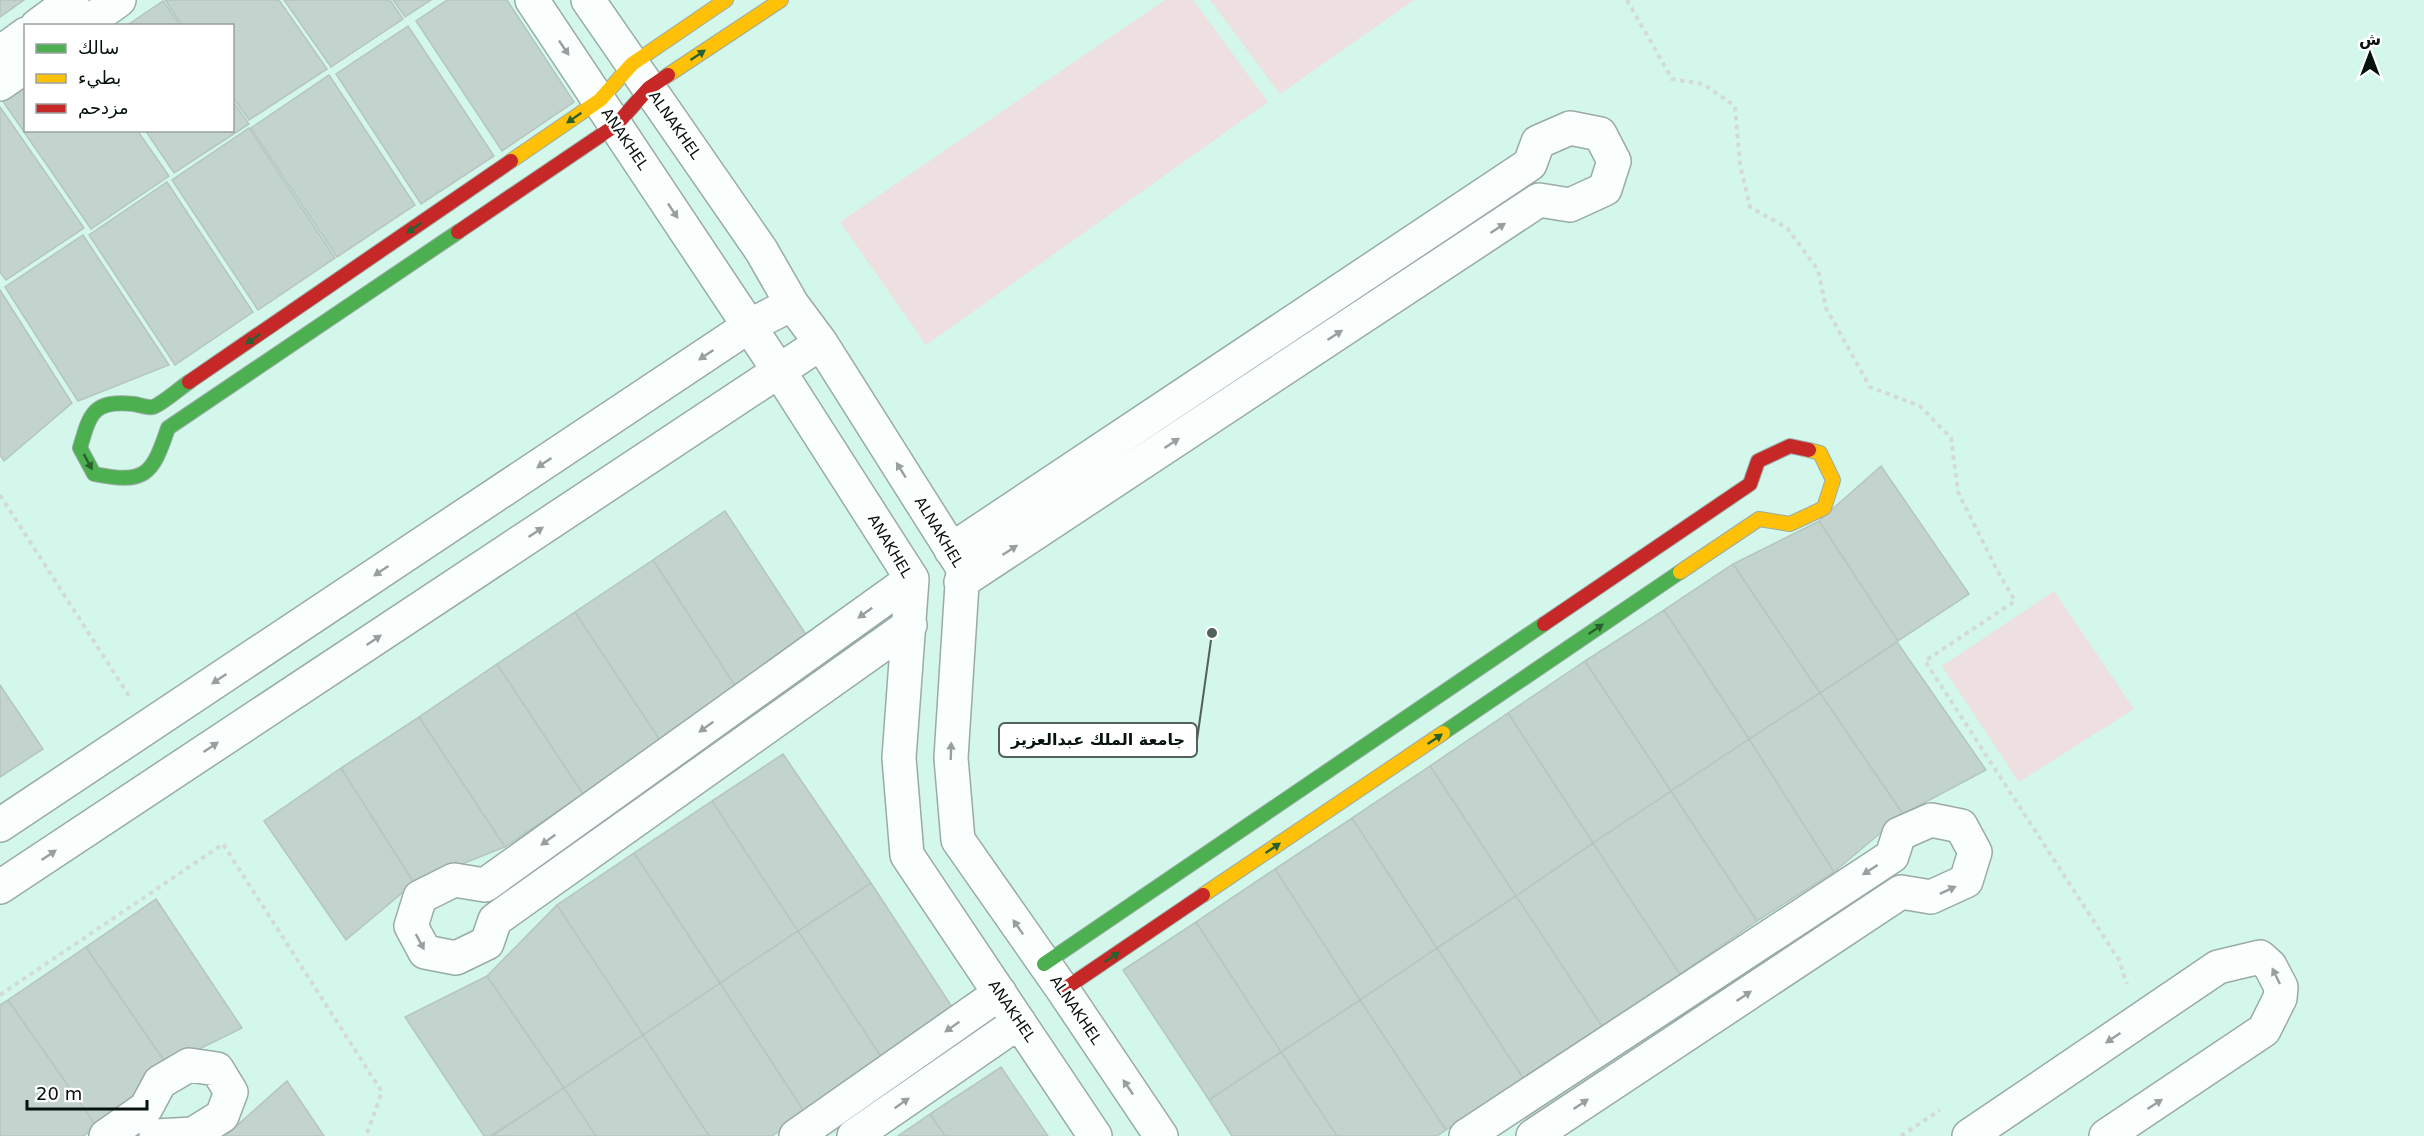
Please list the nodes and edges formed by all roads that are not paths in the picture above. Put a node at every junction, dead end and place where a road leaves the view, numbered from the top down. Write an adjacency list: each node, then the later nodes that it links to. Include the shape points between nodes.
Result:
1 (72, 0): 7 (street)
2 (119, 0): 8 (street)
3 (532, 0): 14 (street, ANAKHEL, one-way to 14)
4 (588, 0): 12 (street, ALNAKHEL)
5 (726, 0): 12 (street)
6 (781, 0): 12 (street, one-way to 6)
7 (40, 24)
8 (86, 24)
9 (24, 35): 10 (street)
10 (0, 53)
11 (24, 67): 13 (street)
12 (640, 76): 14 (street); 14 (street); 15 (street, ALNAKHEL, via 761,250)
13 (0, 84)
14 (608, 113): 14 (street, one-way to 14, via 153,407 123,403 104,406 89,418 80,448 94,474 124,480 142,477 159,457 168,428); 16 (street, ANAKHEL, one-way to 16)
15 (792, 304): 16 (street); 17 (street, ALNAKHEL)
16 (749, 326): 18 (street, ANAKHEL); 23 (street, one-way to 23)
17 (821, 344): 18 (street); 19 (street, ALNAKHEL, one-way to 17)
18 (779, 371): 20 (street, ANAKHEL); 24 (street, one-way to 18)
19 (951, 550): 21 (street, ALNAKHEL, via 963,568); 21 (street, one-way to 19, via 1539,200 1570,205 1605,189 1614,161 1600,134 1570,128 1538,142 1530,164)
20 (912, 579): 22 (street, ANAKHEL); 22 (street, one-way to 22, via 485,885 454,880 420,897 411,926 425,952 456,958 487,943 495,921)
21 (961, 582): 25 (street, ALNAKHEL, one-way to 21, via 958,840 951,758)
22 (910, 625): 27 (street, ANAKHEL, via 899,758 907,855)
23 (0, 825)
24 (0, 887)
25 (1044, 964): 26 (street, ALNAKHEL); 26 (street, one-way to 25, via 1759,519 1790,524 1824,508 1833,480 1820,453 1790,446 1758,461 1750,484)
26 (1063, 990): 34 (street, ALNAKHEL, one-way to 26)
27 (1000, 993): 28 (street, ANAKHEL); 31 (street, one-way to 31)
28 (1019, 1022): 32 (street, one-way to 28); 33 (street, ANAKHEL)
29 (106, 1136): 30 (street, via 146,1108 160,1082 189,1065 218,1069 231,1092 222,1116 193,1134)
30 (156, 1136)
31 (796, 1136)
32 (854, 1136)
33 (1095, 1136)
34 (1161, 1136)
35 (1466, 1136): 36 (street, one-way to 35, via 1901,892 1931,897 1966,881 1975,852 1961,826 1931,820 1899,834 1892,856)
36 (1533, 1136)
37 (1969, 1136): 38 (street, one-way to 37, via 2264,1030 2280,998 2281,987 2270,966 2260,957 2218,967)
38 (2106, 1136)

